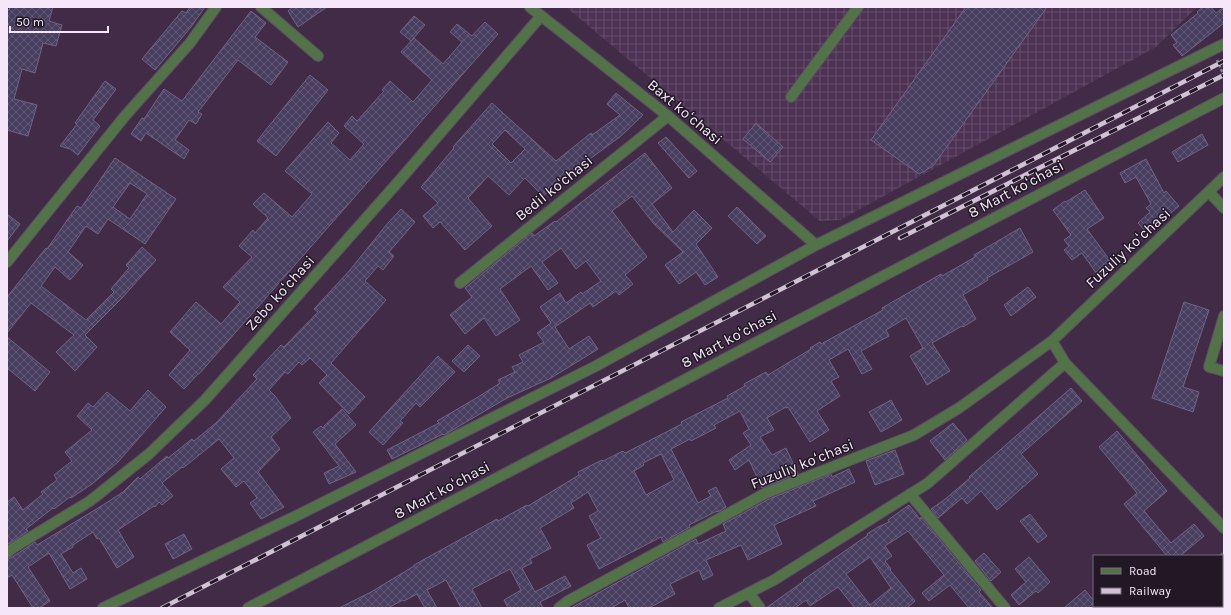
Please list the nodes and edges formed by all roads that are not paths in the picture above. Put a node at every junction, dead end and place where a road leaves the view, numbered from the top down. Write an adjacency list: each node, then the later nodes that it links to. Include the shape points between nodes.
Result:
1 (216, 7): 15 (street, via 190,43 125,116)
2 (261, 7): 7 (street)
3 (530, 7): 5 (street, Baxt koʻchasi)
4 (858, 7): 8 (street)
5 (541, 16): 10 (street, Baxt koʻchasi); 23 (street, Zebo koʻchasi, via 205,400 149,454 96,496)
6 (1224, 44): 14 (street)
7 (318, 56)
8 (791, 97)
9 (1224, 98): 26 (street, 8 Mart koʻchasi)
10 (668, 116): 14 (street, Baxt koʻchasi); 16 (street, Bedil ko'chasi)
11 (1224, 177): 12 (street, Fuzuliy koʻchasi)
12 (1209, 192): 13 (street); 18 (street, Fuzuliy koʻchasi)
13 (1224, 208)
14 (816, 245): 25 (street, via 596,366 296,516)
15 (7, 262)
16 (460, 283)
17 (1224, 316): 20 (street, via 1209,367)
18 (1052, 340): 19 (street); 27 (street, Fuzuliy koʻchasi, via 959,408 920,432 766,493)
19 (1065, 363): 21 (street, via 928,483); 22 (street)
20 (1224, 371)
21 (910, 494): 24 (street, via 774,580); 30 (street)
22 (1224, 528)
23 (7, 553)
24 (749, 592): 28 (street); 29 (street)
25 (103, 608)
26 (248, 608)
27 (559, 608)
28 (719, 608)
29 (760, 608)
30 (1005, 608)

